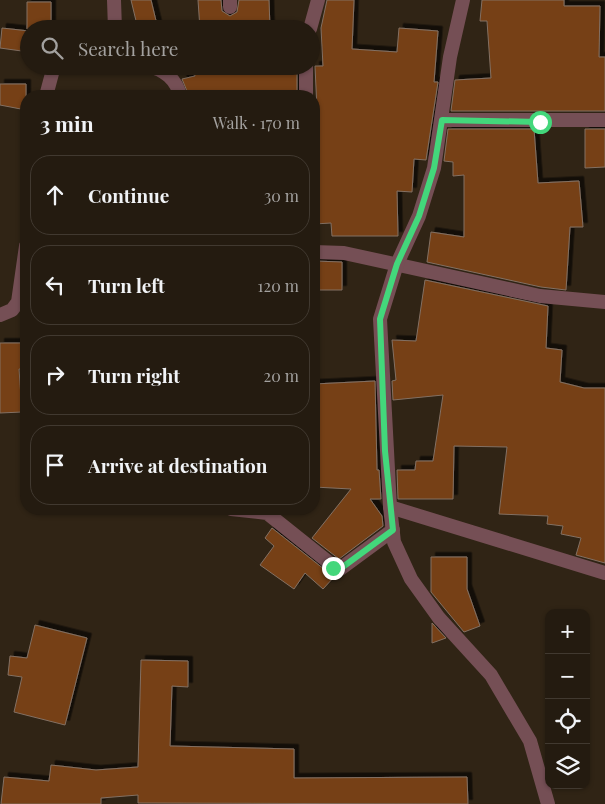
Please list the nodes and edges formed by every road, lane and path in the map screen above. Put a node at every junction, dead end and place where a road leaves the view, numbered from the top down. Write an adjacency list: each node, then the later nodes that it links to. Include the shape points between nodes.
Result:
1 (114, 0): 4 (street)
2 (318, 0): 5 (street)
3 (463, 0): 12 (street, via 450,57)
4 (115, 20)
5 (312, 20)
6 (52, 75): 9 (street)
7 (166, 75): 10 (street)
8 (306, 75): 11 (street)
9 (48, 90)
10 (179, 90)
11 (306, 90)
12 (442, 120): 13 (street); 15 (street, via 434,168 419,216)
13 (605, 120)
14 (320, 252): 15 (street, via 344,253)
15 (397, 264): 17 (street, via 540,296); 20 (street, via 380,319)
16 (20, 294): 19 (street)
17 (605, 302)
18 (20, 310): 19 (street)
19 (6, 312)
20 (390, 507): 22 (street); 23 (street)
21 (270, 515): 22 (street, via 337,569)
22 (393, 530): 24 (street, via 394,542 411,579 439,618 491,675 530,741)
23 (605, 573)
24 (548, 804)

